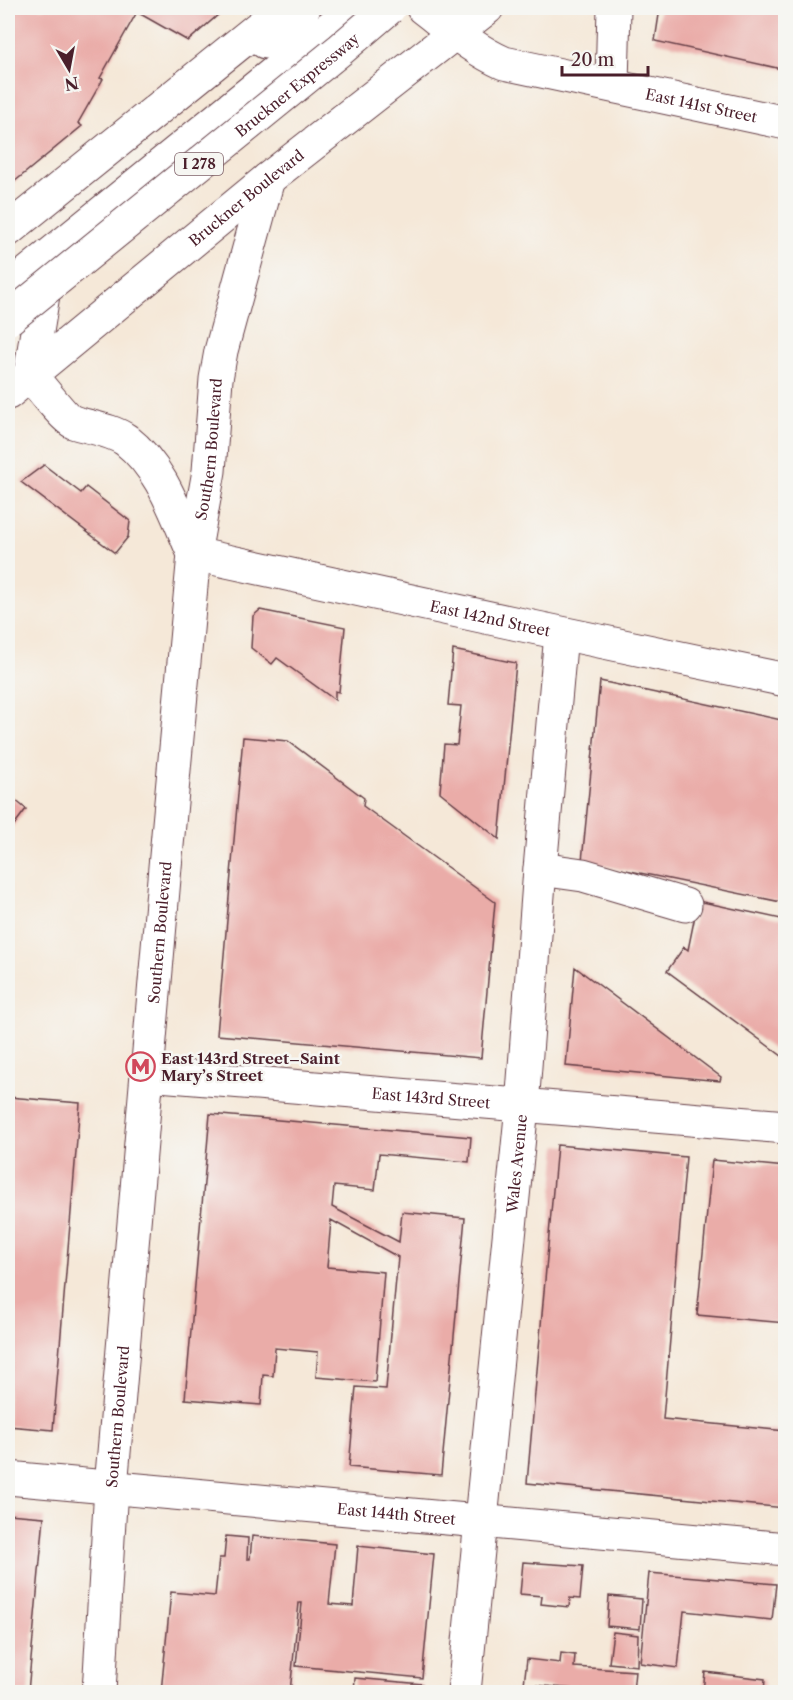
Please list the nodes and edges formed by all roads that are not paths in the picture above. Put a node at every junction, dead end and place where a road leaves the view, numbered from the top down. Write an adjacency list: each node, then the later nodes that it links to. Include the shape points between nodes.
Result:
1 (283, 8): 12 (main road)
2 (304, 8): 13 (main road)
3 (354, 8): 14 (main road)
4 (388, 8): 16 (main road, Bruckner Expressway / I 278, bridge)
5 (423, 8): 8 (main road, East 141st Street)
6 (487, 8): 8 (main road, Bruckner Boulevard)
7 (614, 8): 9 (main road)
8 (456, 34): 9 (main road, East 141st Street, via 504,63); 11 (main road, Bruckner Boulevard)
9 (612, 84): 10 (main road, East 141st Street)
10 (786, 123)
11 (268, 179): 17 (main road, Bruckner Boulevard); 18 (main road, Southern Boulevard, via 220,351 209,471)
12 (8, 230)
13 (8, 246)
14 (50, 255): 15 (main road); 17 (main road)
15 (8, 289)
16 (8, 319)
17 (19, 384): 18 (main road, via 71,422 93,426 124,440 152,467)
18 (194, 554): 19 (main road, East 142nd Street); 23 (main road, Southern Boulevard)
19 (561, 634): 20 (main road, East 142nd Street); 21 (main road, Wales Avenue)
20 (786, 680)
21 (540, 869): 22 (main road, via 583,875); 24 (main road, Wales Avenue)
22 (685, 905)
23 (147, 1074): 24 (main road, East 143rd Street); 27 (main road, Southern Boulevard)
24 (522, 1106): 25 (main road, East 143rd Street); 28 (main road, Wales Avenue)
25 (786, 1127)
26 (8, 1478): 27 (main road, East 144th Street)
27 (111, 1487): 28 (main road, East 144th Street); 30 (main road, Southern Boulevard)
28 (479, 1521): 29 (main road, East 144th Street); 31 (main road, Wales Avenue)
29 (786, 1549)
30 (99, 1692)
31 (464, 1692)

